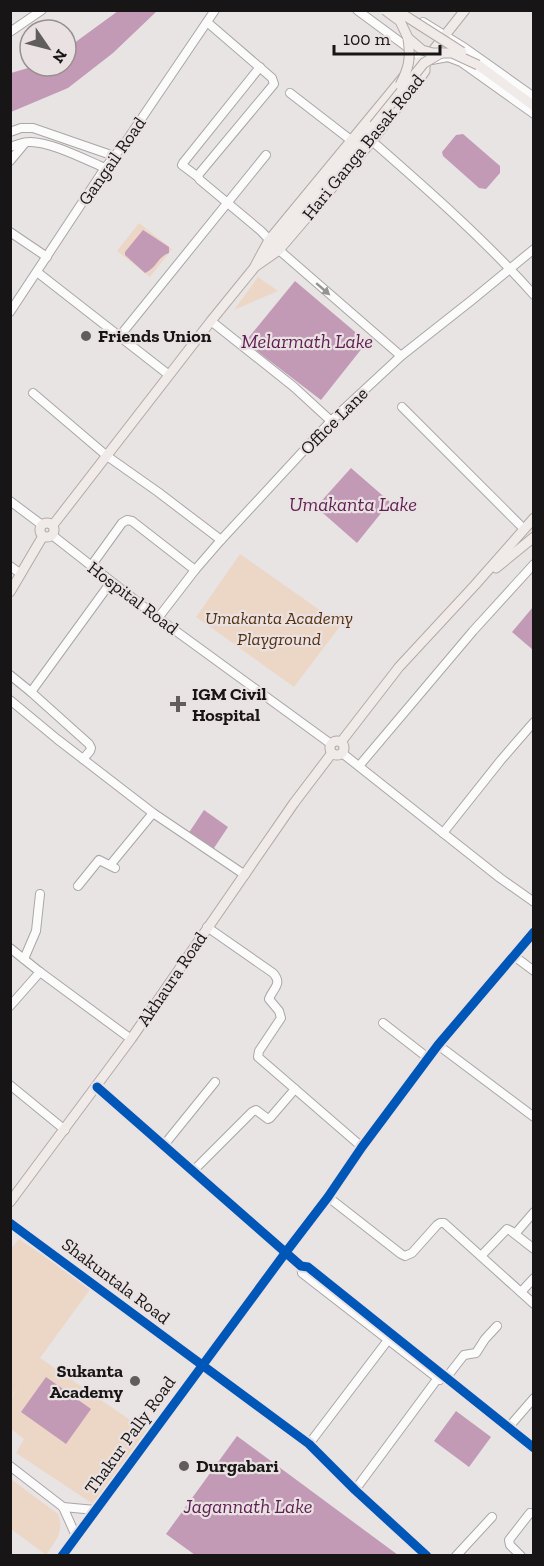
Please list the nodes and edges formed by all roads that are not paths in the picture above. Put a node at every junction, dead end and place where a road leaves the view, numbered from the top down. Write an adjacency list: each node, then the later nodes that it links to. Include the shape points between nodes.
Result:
1 (42, 10): 9 (street)
2 (215, 10): 8 (street, Gangail Road)
3 (357, 10): 13 (street)
4 (385, 10): 11 (main road, bridge, via 400,21)
5 (392, 10): 14 (main road, bridge)
6 (404, 10): 10 (street)
7 (465, 10): 10 (main road)
8 (207, 22): 15 (street); 27 (street, Gangail Road)
9 (10, 32)
10 (444, 35): 13 (main road); 17 (street)
11 (408, 38): 12 (main road, bridge, via 422,50); 20 (main road, bridge, via 409,67)
12 (441, 53): 14 (main road, bridge, via 452,53); 20 (main road, bridge, via 424,63)
13 (425, 60): 19 (street, via 448,57 461,62); 22 (main road, Hari Ganga Basak Road, via 415,63); 23 (main road, Hari Ganga Basak Road, via 425,71)
14 (478, 65): 18 (main road)
15 (260, 67): 30 (street, via 272,78 273,87); 30 (street, via 183,163)
16 (290, 93): 22 (street)
17 (534, 97)
18 (534, 106)
19 (534, 114)
20 (374, 125): 33 (main road)
21 (10, 132): 27 (street, via 33,128)
22 (352, 141): 33 (main road, Hari Ganga Basak Road)
23 (372, 141): 33 (main road, Hari Ganga Basak Road); 36 (street)
24 (26, 142): 25 (street); 28 (street); 29 (street, via 57,148)
25 (10, 147)
26 (266, 155): 31 (street)
27 (114, 156): 29 (street, Gangail Road)
28 (10, 160)
29 (105, 168): 35 (street, Gangail Road)
30 (198, 177): 31 (street)
31 (228, 203): 33 (street); 41 (street)
32 (10, 232): 35 (street)
33 (274, 245): 40 (main road); 42 (street, one-way to 42)
34 (534, 249): 36 (street, Office Lane)
35 (47, 257): 37 (street, Gangail Road)
36 (510, 268): 38 (street); 42 (street, Office Lane)
37 (37, 272): 39 (street, Gangail Road); 41 (street)
38 (534, 295)
39 (10, 312)
40 (211, 321): 43 (main road); 46 (street)
41 (119, 337): 43 (street)
42 (401, 356): 46 (street, Office Lane)
43 (169, 375): 47 (main road)
44 (33, 393): 47 (street)
45 (402, 407): 50 (street)
46 (331, 421): 53 (street, Office Lane)
47 (107, 456): 51 (main road); 53 (street)
48 (10, 501): 51 (street, Hospital Road)
49 (534, 518): 50 (main road)
50 (529, 528): 60 (main road)
51 (48, 530): 56 (street, Hospital Road); 58 (main road)
52 (534, 537): 60 (main road, Akhaura Road)
53 (221, 540): 57 (street, Office Lane)
54 (534, 564): 69 (street)
55 (10, 566): 58 (street)
56 (91, 566): 57 (street, via 127,520); 59 (street, Hospital Road)
57 (195, 570): 62 (street, Office Lane)
58 (21, 574): 61 (main road)
59 (111, 582): 62 (street, Hospital Road); 64 (street)
60 (475, 585): 67 (main road, Akhaura Road, via 399,667)
61 (10, 592)
62 (158, 618): 67 (street, Hospital Road)
63 (10, 675): 64 (street)
64 (30, 692): 68 (street, via 89,744 90,751)
65 (10, 700): 68 (street)
66 (534, 722): 71 (street)
67 (336, 748): 69 (street, Hospital Road); 72 (main road, Akhaura Road)
68 (82, 759): 70 (street)
69 (359, 766): 71 (street, Hospital Road)
70 (153, 813): 72 (street); 73 (street, via 113,866 99,860)
71 (443, 833): 75 (street, Hospital Road)
72 (245, 875): 76 (main road, Akhaura Road)
73 (78, 886)
74 (40, 894): 80 (street, via 35,935)
75 (534, 902)
76 (207, 927): 85 (main road, Akhaura Road); 91 (street, via 277,977 269,999 281,1018 258,1054)
77 (534, 932): 79 (street, Thakur Pally Road)
78 (10, 948): 80 (street)
79 (514, 956): 81 (street); 86 (street, Thakur Pally Road)
80 (24, 959): 82 (street)
81 (534, 971)
82 (40, 972): 83 (street); 85 (street)
83 (10, 1006)
84 (383, 1023): 87 (street)
85 (131, 1039): 90 (main road, Akhaura Road)
86 (438, 1044): 87 (street, Thakur Pally Road); 92 (street)
87 (428, 1058): 95 (street, Thakur Pally Road)
88 (216, 1082): 94 (street)
89 (10, 1085): 93 (street)
90 (97, 1087): 93 (main road, Akhaura Road); 94 (street)
91 (295, 1089): 95 (street); 96 (street, via 270,1118 252,1112)
92 (534, 1117)
93 (65, 1130): 98 (main road, Akhaura Road)
94 (164, 1145): 96 (street)
95 (362, 1147): 97 (street, Thakur Pally Road)
96 (193, 1171): 103 (street)
97 (328, 1197): 103 (street, Thakur Pally Road); 104 (street, via 405,1256 442,1223)
98 (10, 1202)
99 (534, 1212): 101 (street)
100 (10, 1223): 111 (street, Shakuntala Road)
101 (515, 1234): 102 (street); 104 (street, via 505,1230)
102 (534, 1249)
103 (286, 1252): 105 (street); 111 (street, Thakur Pally Road)
104 (481, 1256): 107 (street)
105 (301, 1266): 110 (street, via 302,1273); 112 (street)
106 (534, 1278): 107 (street)
107 (521, 1292): 108 (street)
108 (534, 1304)
109 (497, 1326): 112 (street, via 476,1353 464,1355)
110 (388, 1340): 112 (street); 115 (street)
111 (202, 1365): 115 (street, Shakuntala Road); 121 (street, Thakur Pally Road)
112 (442, 1378): 114 (street); 117 (street); 119 (street)
113 (534, 1398): 114 (street)
114 (508, 1428): 116 (street)
115 (309, 1444): 119 (street, Shakuntala Road)
116 (534, 1448)
117 (534, 1454)
118 (10, 1467): 120 (street)
119 (356, 1490): 126 (street, Shakuntala Road)
120 (63, 1507): 121 (street); 124 (street)
121 (95, 1510): 124 (street, Thakur Pally Road)
122 (530, 1513): 128 (street, via 508,1543)
123 (492, 1517): 127 (street)
124 (76, 1536): 125 (street, Thakur Pally Road)
125 (62, 1556)
126 (428, 1556)
127 (456, 1556)
128 (521, 1556)

